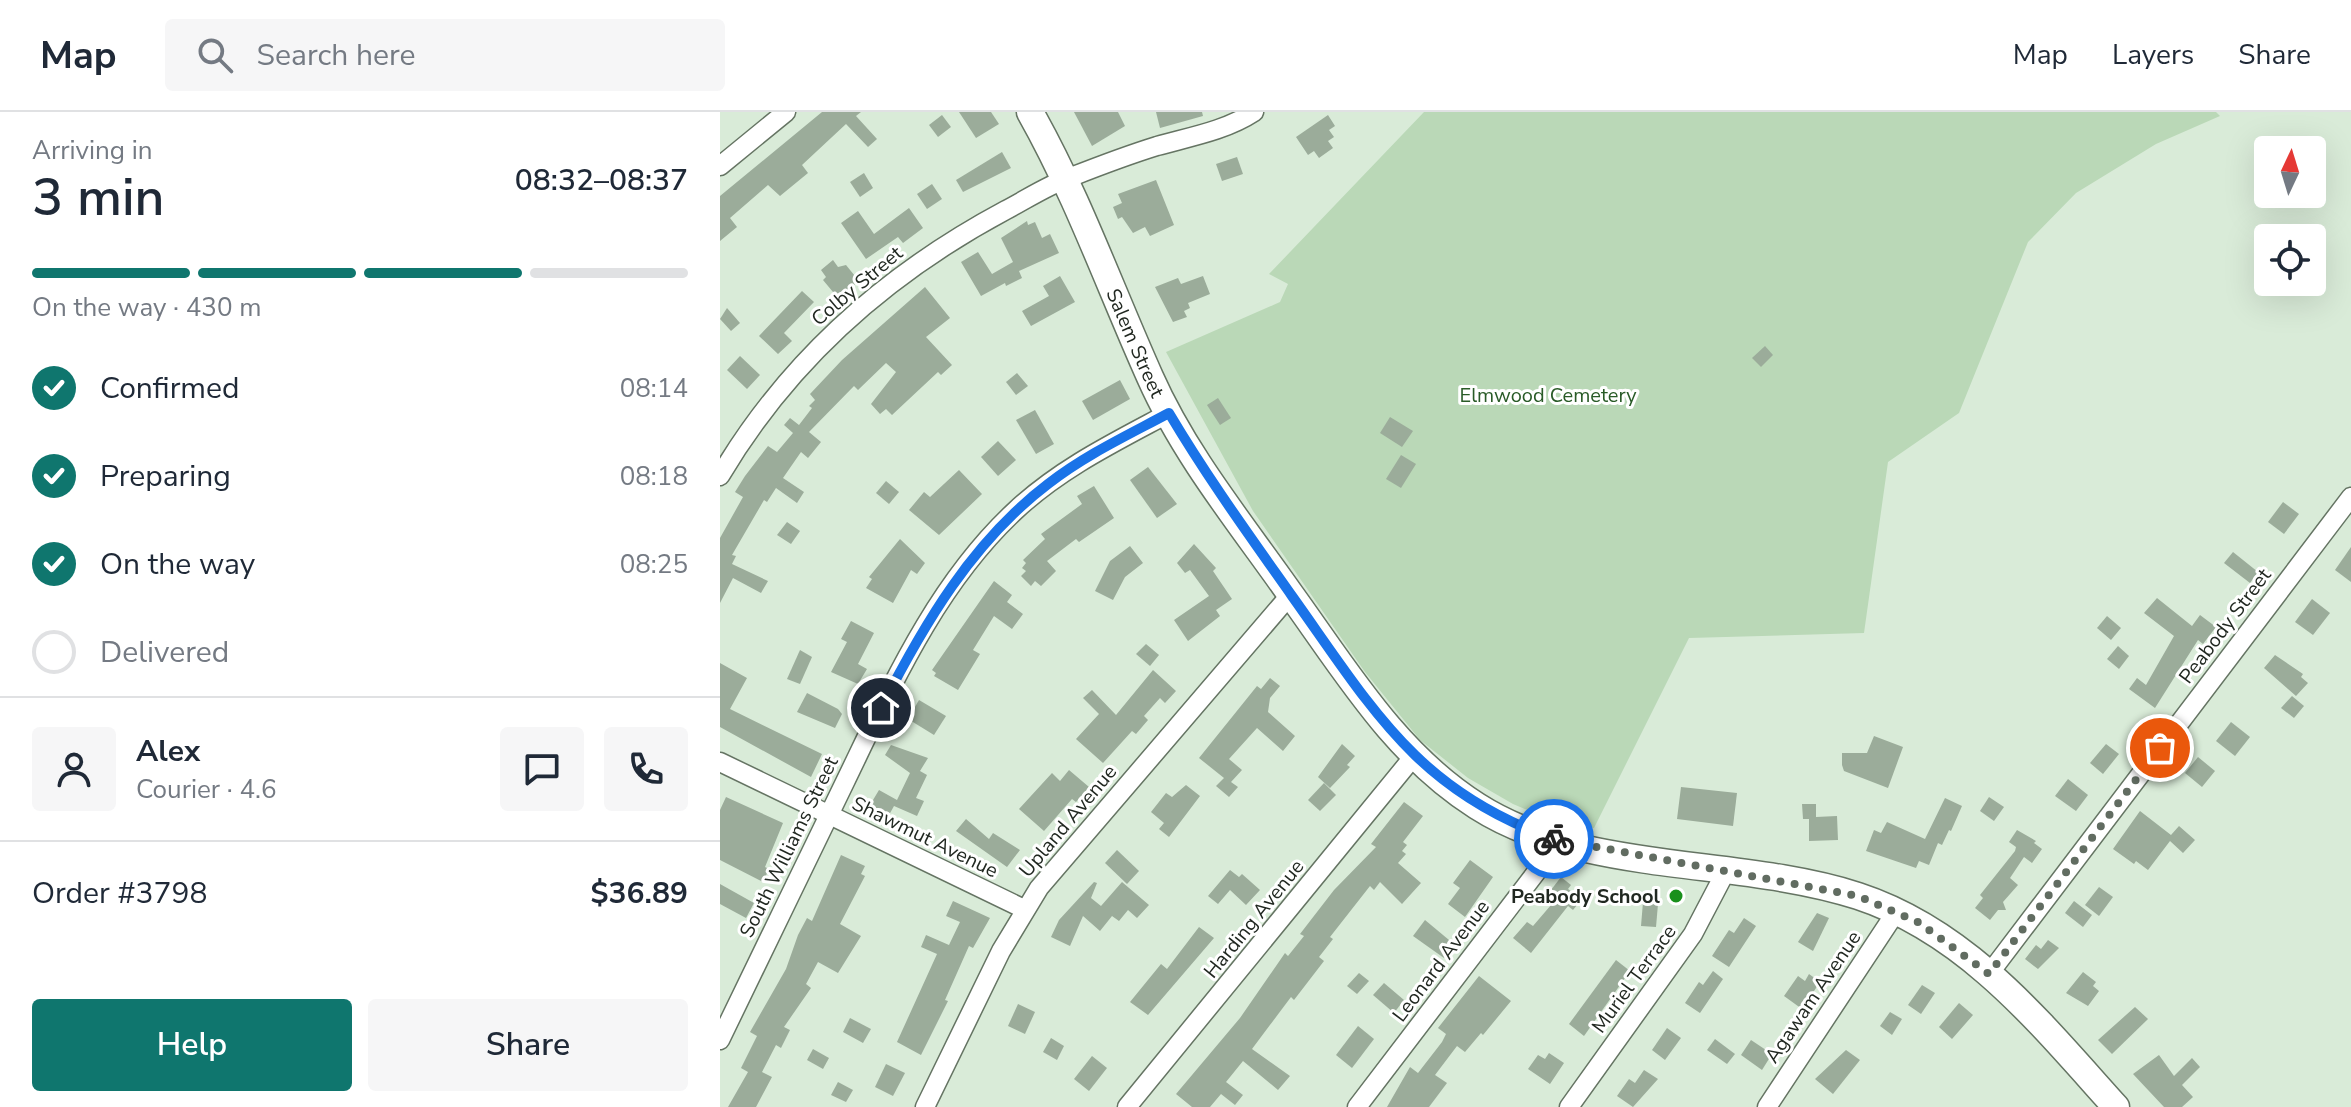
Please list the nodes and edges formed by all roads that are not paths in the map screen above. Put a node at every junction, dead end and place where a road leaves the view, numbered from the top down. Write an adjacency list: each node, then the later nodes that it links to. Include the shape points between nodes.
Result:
1 (786, 112): 4 (street)
2 (1030, 112): 5 (main road, Salem Street)
3 (1254, 112): 5 (street, Colby Street)
4 (720, 166)
5 (1066, 179): 6 (main road, Salem Street); 7 (street, Colby Street, via 955,238 858,310 804,361)
6 (1169, 413): 9 (main road, Salem Street, via 1224,503); 12 (street, South Williams Street, via 1049,482 982,547 953,583 903,665)
7 (720, 476)
8 (2351, 497): 17 (street, Peabody Street)
9 (1291, 594): 10 (main road, Salem Street, via 1365,699); 15 (street, Upland Avenue)
10 (1414, 756): 13 (main road, Salem Street, via 1480,808); 20 (street, Harding Avenue)
11 (720, 762): 12 (street, Shawmut Avenue)
12 (829, 815): 15 (street, Shawmut Avenue); 18 (street, South Williams Street)
13 (1560, 841): 14 (main road, Salem Street); 21 (street, Leonard Avenue)
14 (1726, 871): 16 (main road, Salem Street, via 1829,888); 22 (street, Muriel Terrace, via 1693,934)
15 (1024, 909): 19 (street, Upland Avenue)
16 (1896, 912): 17 (main road, Salem Street, via 1951,943); 23 (street, Agawam Avenue)
17 (1989, 974): 24 (main road, Salem Street)
18 (720, 1040)
19 (925, 1107)
20 (1127, 1107)
21 (1357, 1107)
22 (1569, 1107)
23 (1767, 1107)
24 (2116, 1107)

